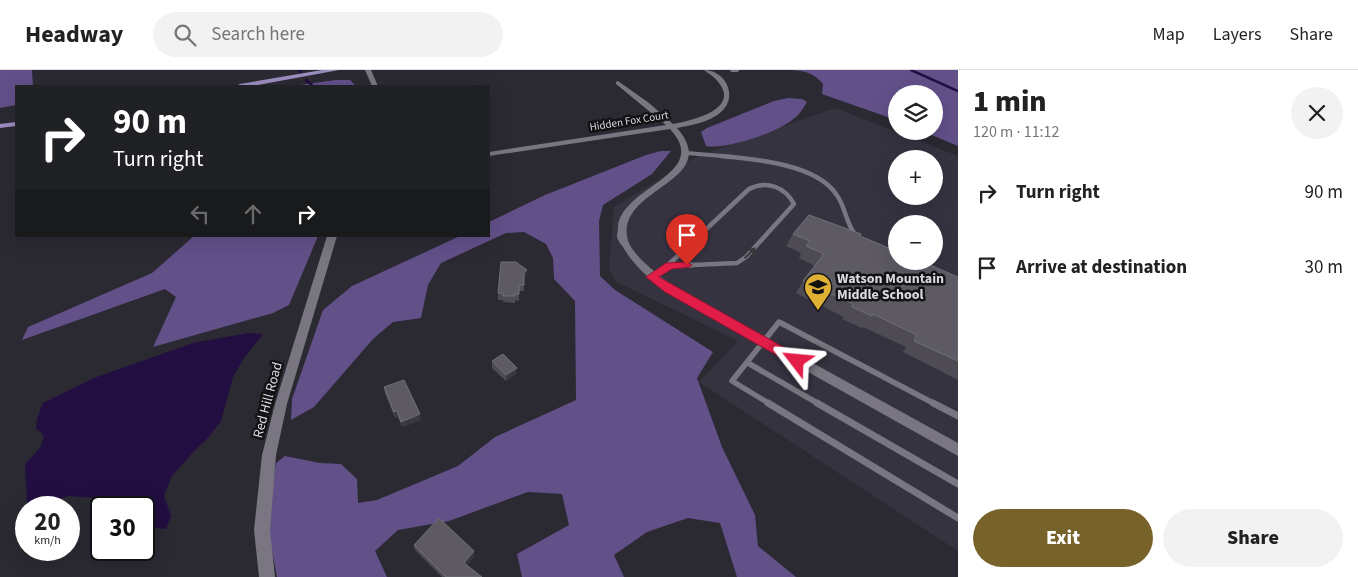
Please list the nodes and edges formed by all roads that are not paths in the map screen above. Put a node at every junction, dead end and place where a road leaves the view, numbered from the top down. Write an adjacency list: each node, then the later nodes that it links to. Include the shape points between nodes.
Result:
1 (335, 70): 7 (main road)
2 (368, 70): 8 (street)
3 (707, 70): 11 (street, Hidden Fox Court, via 724,84 727,100 707,117)
4 (732, 70): 5 (lane)
5 (736, 70)
6 (618, 83): 11 (street)
7 (246, 85)
8 (375, 85)
9 (15, 124): 10 (main road)
10 (0, 126)
11 (670, 126): 12 (street, via 684,142); 13 (street, Hidden Fox Court)
12 (687, 153): 15 (lane, via 774,164 821,180 834,191 847,224); 17 (street, via 681,167 631,206 624,217 623,239 627,250)
13 (490, 154)
14 (332, 237): 24 (street, Red Hill Road, via 269,455 262,530)
15 (862, 240)
16 (670, 266): 16 (lane, one-way to 16, via 738,263 794,204 792,197 782,189 770,186 750,189); 17 (lane)
17 (652, 277): 18 (street)
18 (764, 343): 19 (lane); 20 (lane, via 779,322); 21 (street)
19 (748, 362): 22 (lane); 23 (lane, via 732,381)
20 (958, 416)
21 (958, 450)
22 (958, 484)
23 (958, 518)
24 (267, 577)

